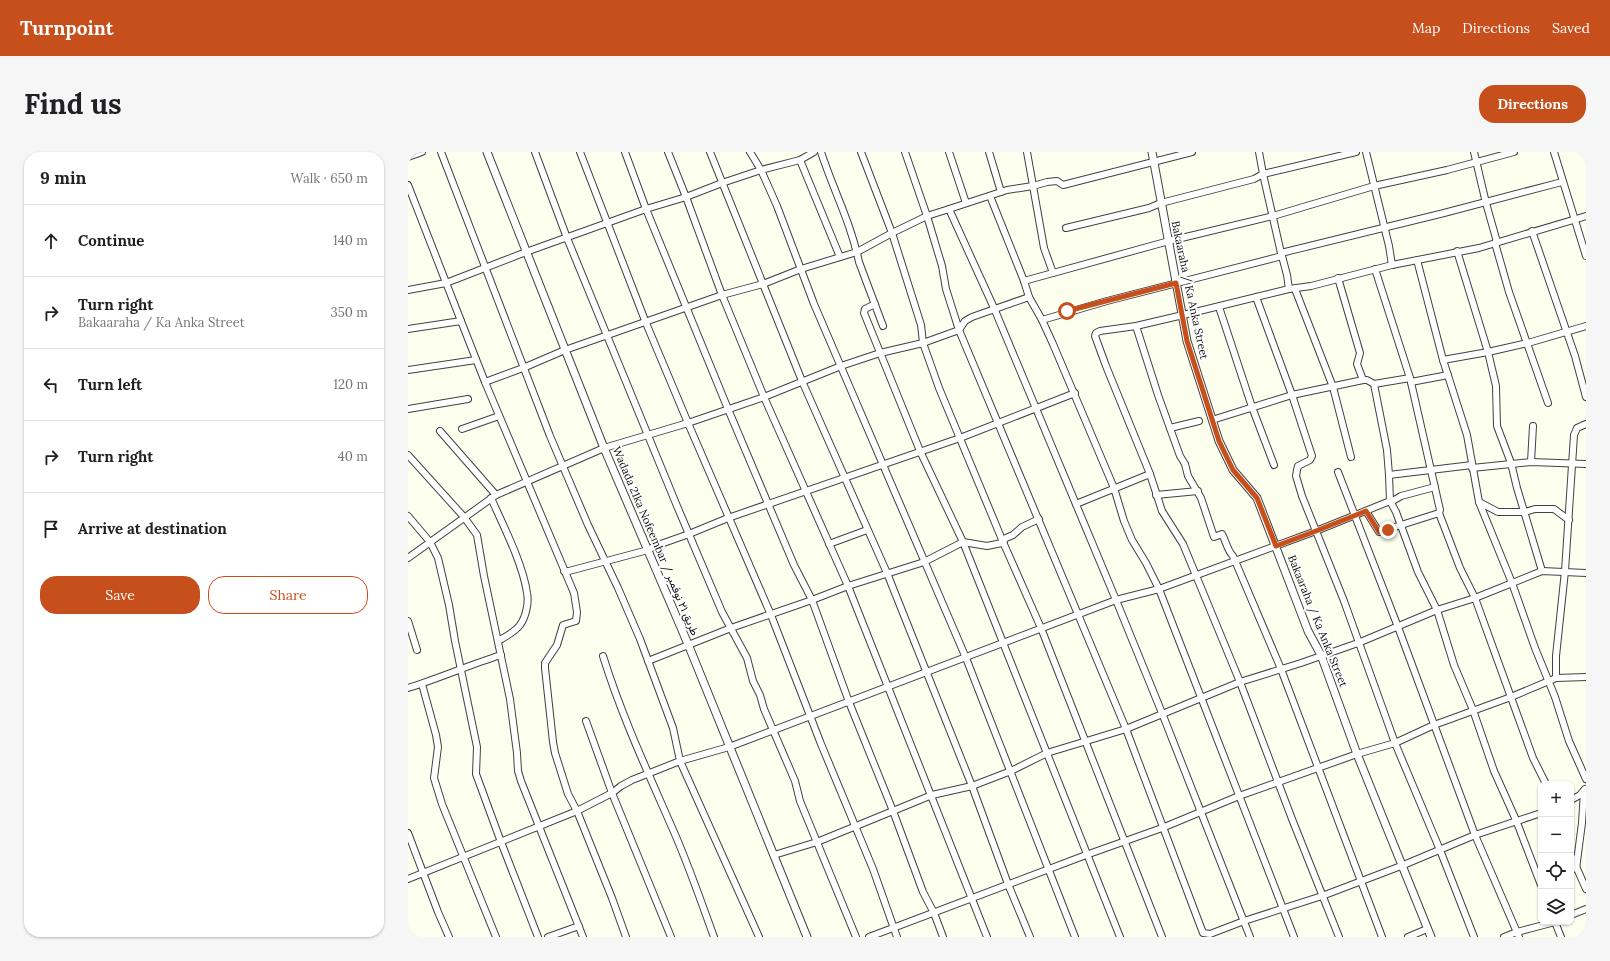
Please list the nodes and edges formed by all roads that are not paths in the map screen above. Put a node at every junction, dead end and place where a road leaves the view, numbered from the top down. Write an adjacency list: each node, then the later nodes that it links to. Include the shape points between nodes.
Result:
1 (422, 152): 25 (street)
2 (441, 152): 64 (street)
3 (487, 152): 57 (street, Wadada 21ka Nofeembar / طريق ٢١ نوفمبر)
4 (535, 152): 53 (street)
5 (580, 152): 48 (street)
6 (626, 152): 42 (street)
7 (668, 152): 38 (street)
8 (710, 152): 32 (street)
9 (750, 152): 29 (street)
10 (814, 152): 26 (street)
11 (821, 152): 58 (street)
12 (861, 152): 52 (street)
13 (904, 152): 44 (street)
14 (949, 152): 40 (street)
15 (989, 152): 36 (street)
16 (1027, 152): 34 (street)
17 (1152, 152): 27 (street, Bakaaraha / Ka Anka Street)
18 (1192, 152): 27 (street)
19 (1259, 152): 30 (street)
20 (1356, 152): 30 (street)
21 (1366, 152): 35 (street)
22 (1474, 152): 28 (street)
23 (1514, 152): 28 (street)
24 (1554, 152): 31 (street)
25 (408, 157)
26 (800, 160): 29 (street); 61 (street)
27 (1154, 162): 34 (street, via 1063,184 1057,181); 41 (street, Bakaaraha / Ka Anka Street)
28 (1476, 162): 35 (street); 39 (street)
29 (761, 170): 32 (street); 66 (street)
30 (1263, 174): 41 (street, via 1254,179); 45 (street)
31 (1562, 182): 39 (street); 47 (street)
32 (722, 183): 38 (street); 72 (street)
33 (408, 185): 70 (street)
34 (1033, 186): 36 (street); 67 (street, via 1044,248)
35 (1374, 186): 45 (street); 49 (street)
36 (1001, 192): 37 (street)
37 (990, 196): 40 (street); 69 (street)
38 (686, 197): 42 (street); 75 (street)
39 (1486, 202): 49 (street); 55 (street)
40 (966, 203): 43 (street)
41 (1161, 203): 50 (street); 54 (street, Bakaaraha / Ka Anka Street)
42 (646, 209): 48 (street); 81 (street)
43 (949, 209): 44 (street); 80 (street)
44 (927, 216): 52 (street); 90 (street)
45 (1273, 216): 54 (street); 59 (street)
46 (1586, 216): 47 (street)
47 (1574, 220): 51 (street); 60 (street)
48 (607, 223): 53 (street); 85 (street)
49 (1384, 227): 59 (street); 63 (street)
50 (1066, 228)
51 (1532, 231): 55 (street); 91 (street)
52 (892, 233): 58 (street); 93 (street, via 922,325)
53 (567, 238): 57 (street); 92 (street)
54 (1169, 241): 67 (street); 71 (street, Bakaaraha / Ka Anka Street)
55 (1496, 242): 56 (street, via 1479,248); 94 (street, via 1509,292)
56 (1457, 251): 62 (street); 96 (street)
57 (526, 252): 64 (street); 95 (street, Wadada 21ka Nofeembar / طريق ٢١ نوفمبر)
58 (857, 252): 61 (street); 78 (street, via 858,262)
59 (1281, 255): 71 (street); 73 (street)
60 (1586, 256)
61 (840, 257): 66 (street)
62 (1417, 260): 63 (street); 99 (street)
63 (1392, 265): 65 (street)
64 (485, 268): 70 (street); 101 (street)
65 (1375, 269): 68 (street); 105 (street)
66 (801, 270): 72 (street); 100 (street)
67 (1052, 273): 69 (street)
68 (1338, 278): 73 (street); 104 (street, via 1360,353 1357,364)
69 (1024, 281): 76 (street)
70 (446, 283): 74 (street); 84 (street)
71 (1176, 283): 82 (street, Bakaaraha / Ka Anka Street); 83 (street)
72 (763, 284): 75 (street); 106 (street)
73 (1292, 289): 77 (street); 109 (street)
74 (408, 290)
75 (722, 295): 81 (street); 112 (street)
76 (1029, 297): 80 (street); 83 (street)
77 (1256, 298): 79 (street); 111 (street)
78 (874, 304): 86 (street); 97 (street, via 865,309 864,313)
79 (1219, 306): 82 (street); 116 (street)
80 (994, 308): 90 (street, via 964,321); 119 (street)
81 (686, 309): 85 (street); 118 (street)
82 (1183, 315): 87 (street); 121 (street, Bakaaraha / Ka Anka Street, via 1193,363)
83 (1042, 320): 110 (street)
84 (461, 321): 89 (street); 98 (street)
85 (646, 323): 92 (street); 123 (street)
86 (883, 326)
87 (1136, 326): 127 (street); 146 (street, via 1100,331 1095,336)
88 (1586, 326): 91 (street)
89 (408, 329)
90 (959, 330): 93 (street); 124 (street)
91 (1567, 331): 94 (street); 113 (street)
92 (607, 336): 95 (street); 130 (street)
93 (923, 342): 97 (street); 131 (street)
94 (1528, 343): 96 (street); 115 (street)
95 (565, 350): 101 (street); 132 (street, Wadada 21ka Nofeembar / طريق ٢١ نوفمبر)
96 (1488, 352): 99 (street); 137 (street, via 1496,386 1497,426)
97 (880, 353): 100 (street); 133 (street)
98 (476, 360): 102 (street); 107 (street)
99 (1443, 360): 103 (street)
100 (841, 366): 106 (street); 141 (street)
101 (523, 368): 107 (street); 140 (street)
102 (408, 370)
103 (1448, 375): 105 (street); 143 (street, via 1467,435)
104 (1363, 380): 108 (street); 109 (street)
105 (1411, 380): 108 (street); 144 (street)
106 (802, 381): 112 (street); 148 (street)
107 (485, 382): 120 (street)
108 (1374, 384): 147 (street, via 1387,450)
109 (1333, 388): 111 (street); 135 (street)
110 (1075, 393): 119 (street); 151 (street)
111 (1292, 396): 116 (street); 171 (street, via 1312,456 1310,460 1298,466 1296,476)
112 (764, 397): 118 (street); 152 (street)
113 (1586, 397)
114 (468, 399): 117 (street)
115 (1548, 403)
116 (1252, 407): 121 (street); 142 (street)
117 (408, 408)
118 (728, 409): 123 (street); 158 (street)
119 (1036, 409): 124 (street); 159 (street)
120 (499, 416): 128 (street); 149 (street)
121 (1212, 420): 177 (street, Bakaaraha / Ka Anka Street, via 1228,461 1257,498)
122 (1199, 421): 127 (street)
123 (688, 423): 130 (street); 166 (street)
124 (998, 424): 131 (street); 167 (street)
125 (1586, 424): 138 (street, via 1577,428 1574,435)
126 (1533, 426): 136 (street)
127 (1170, 428): 153 (street, via 1188,476)
128 (462, 429)
129 (440, 431): 155 (street)
130 (648, 434): 132 (street); 172 (street)
131 (960, 438): 133 (street); 175 (street)
132 (604, 448): 140 (street); 178 (street, Wadada 21ka Nofeembar / طريق ٢١ نوفمبر)
133 (920, 451): 141 (street); 174 (street)
134 (408, 455): 165 (street)
135 (1351, 457)
136 (1531, 462): 137 (street); 138 (street)
137 (1511, 463): 143 (street); 161 (street)
138 (1572, 463): 139 (street); 168 (street)
139 (1586, 464)
140 (562, 465): 149 (street); 180 (street)
141 (884, 465): 148 (street); 182 (street)
142 (1274, 466)
143 (1472, 466): 144 (street); 157 (street)
144 (1432, 470): 147 (street); 150 (street)
145 (1338, 472): 163 (street)
146 (1150, 474): 151 (street); 154 (street)
147 (1389, 475): 156 (street)
148 (844, 477): 152 (street); 170 (street)
149 (526, 480): 155 (street); 183 (street)
150 (1435, 487): 156 (street); 162 (street)
151 (1114, 488): 159 (street); 191 (street, via 1132,540)
152 (806, 490): 158 (street); 176 (street)
153 (1198, 491): 154 (street); 181 (street, via 1214,536 1222,534)
154 (1156, 495): 188 (street, via 1167,522 1183,544)
155 (494, 496): 165 (street); 202 (street, via 523,574 527,593 521,624)
156 (1391, 501): 160 (street); 169 (street)
157 (1479, 502): 161 (street, via 1498,512); 189 (street)
158 (768, 504): 166 (street); 193 (street)
159 (1076, 504): 194 (street)
160 (1366, 511): 163 (street); 169 (street, via 1379,532)
161 (1524, 512): 168 (street, via 1535,509 1554,510); 184 (street)
162 (1439, 513): 169 (street); 192 (street, via 1460,568)
163 (1354, 514): 171 (street); 199 (street)
164 (408, 516): 173 (street)
165 (464, 517): 173 (street); 202 (street, via 477,535)
166 (728, 518): 172 (street); 196 (street)
167 (1038, 519): 175 (street, via 1022,526); 197 (street)
168 (1569, 520): 185 (street)
169 (1400, 524): 195 (street, via 1418,572)
170 (867, 530): 176 (street); 186 (street)
171 (1316, 531): 177 (street); 203 (street)
172 (689, 534): 178 (street); 200 (street)
173 (430, 542): 179 (street); 212 (street, via 438,558 445,584)
174 (963, 542): 175 (street, via 987,546); 182 (street); 204 (street)
175 (1003, 542): 201 (street)
176 (829, 544): 190 (street)
177 (1276, 546): 181 (street); 207 (street, Bakaaraha / Ka Anka Street, via 1308,631)
178 (648, 550): 180 (street); 205 (street, Wadada 21ka Nofeembar / طريق ٢١ نوفمبر)
179 (408, 558)
180 (604, 561): 183 (street); 211 (street)
181 (1234, 561): 188 (street); 213 (street)
182 (924, 562): 186 (street); 210 (street)
183 (564, 571): 251 (street, via 575,597 576,621 563,625 557,645 545,663 545,672 554,753 568,794)
184 (1542, 571): 185 (street); 189 (street)
185 (1565, 571): 187 (street); 216 (street)
186 (887, 573): 190 (street); 214 (street)
187 (1586, 573)
188 (1195, 576): 191 (street); 217 (street)
189 (1512, 583): 192 (street); 218 (street)
190 (848, 586): 193 (street); 221 (street)
191 (1158, 589): 194 (street); 223 (street)
192 (1475, 598): 195 (street); 222 (street)
193 (812, 600): 196 (street); 224 (street)
194 (1116, 600): 197 (street); 226 (street)
195 (1437, 610): 199 (street); 225 (street, via 1454,664)
196 (771, 615): 200 (street); 227 (street)
197 (1079, 615): 201 (street); 230 (street)
198 (408, 621): 206 (street)
199 (1398, 626): 203 (street); 229 (street)
200 (731, 628): 205 (street); 231 (street, via 747,658 753,681)
201 (1041, 628): 204 (street); 232 (street)
202 (498, 641): 208 (street)
203 (1358, 642): 207 (street); 233 (street)
204 (1002, 643): 210 (street); 235 (street)
205 (688, 644): 211 (street); 234 (street, Wadada 21ka Nofeembar / طريق ٢١ نوفمبر)
206 (417, 650)
207 (1321, 654): 213 (street); 236 (street, Bakaaraha / Ka Anka Street)
208 (501, 655): 212 (street); 256 (street, via 510,699 518,771)
209 (603, 656): 240 (street, via 612,686)
210 (966, 658): 214 (street); 239 (street)
211 (648, 661): 237 (street, via 673,728)
212 (460, 668): 219 (street); 261 (street, via 477,747 476,774)
213 (1281, 669): 217 (street); 238 (street)
214 (927, 672): 221 (street); 244 (street)
215 (1586, 677): 216 (street)
216 (1556, 678): 218 (street)
217 (1240, 682): 223 (street); 243 (street)
218 (1549, 682): 222 (street); 241 (street, via 1569,742)
219 (422, 684): 220 (street); 266 (street, via 438,747 434,778)
220 (408, 688)
221 (889, 688): 224 (street); 247 (street)
222 (1511, 697): 225 (street); 242 (street, via 1533,758)
223 (1200, 698): 226 (street); 248 (street)
224 (849, 702): 227 (street); 250 (street)
225 (1473, 710): 229 (street); 254 (street, via 1494,771)
226 (1162, 713): 230 (street); 252 (street)
227 (810, 716): 231 (street); 255 (street)
228 (586, 721): 246 (street)
229 (1434, 725): 233 (street); 259 (street)
230 (1126, 729): 232 (street); 257 (street)
231 (773, 731): 234 (street); 262 (street, via 795,782)
232 (1085, 742): 235 (street); 260 (street)
233 (1395, 743): 236 (street); 263 (street)
234 (729, 747): 237 (street); 264 (street, Wadada 21ka Nofeembar / طريق ٢١ نوفمبر)
235 (1047, 753): 239 (street); 265 (street)
236 (1357, 754): 238 (street); 268 (street, Bakaaraha / Ka Anka Street)
237 (680, 761): 240 (street); 299 (street)
238 (1318, 768): 243 (street); 274 (street)
239 (1011, 771): 244 (street); 269 (street)
240 (648, 774): 246 (street); 298 (street, via 671,824)
241 (1586, 779)
242 (1544, 781)
243 (1279, 783): 248 (street); 277 (street)
244 (972, 786): 247 (street); 275 (street)
245 (1585, 789): 249 (street); 270 (street)
246 (612, 793): 251 (street); 297 (street)
247 (932, 795): 250 (street); 278 (street)
248 (1239, 796): 252 (street); 279 (street)
249 (1574, 798)
250 (893, 810): 255 (street); 281 (street, via 923,892)
251 (577, 811): 256 (street); 296 (street)
252 (1200, 812): 257 (street); 283 (street)
253 (1538, 815): 254 (street)
254 (1516, 820): 259 (street); 272 (street)
255 (855, 827): 262 (street); 287 (street)
256 (538, 828): 261 (street); 286 (street)
257 (1162, 828): 260 (street); 290 (street)
258 (408, 833): 271 (street)
259 (1475, 835): 263 (street); 289 (street)
260 (1124, 841): 265 (street); 309 (street)
261 (501, 842): 266 (street); 293 (street)
262 (816, 842): 264 (street); 301 (street)
263 (1440, 850): 268 (street); 316 (street)
264 (774, 855): 300 (street, Wadada 21ka Nofeembar / طريق ٢١ نوفمبر)
265 (1086, 855): 269 (street); 308 (street)
266 (463, 857): 271 (street); 292 (street)
267 (1574, 863): 270 (street)
268 (1401, 866): 274 (street); 288 (street, Bakaaraha / Ka Anka Street)
269 (1049, 869): 275 (street); 307 (street)
270 (1576, 869): 276 (street)
271 (423, 872): 273 (street); 291 (street)
272 (1538, 877)
273 (408, 879)
274 (1362, 881): 277 (street); 313 (street)
275 (1008, 884): 278 (street); 306 (street)
276 (1586, 889)
277 (1322, 896): 279 (street); 312 (street)
278 (972, 898): 281 (street); 305 (street)
279 (1283, 908): 283 (street); 311 (street)
280 (1586, 909): 282 (street)
281 (934, 913): 287 (street); 304 (street)
282 (1574, 914)
283 (1244, 921): 290 (street); 310 (street)
284 (1546, 925): 289 (street)
285 (1556, 925): 318 (street)
286 (579, 926): 294 (street); 295 (street)
287 (894, 928): 302 (street); 303 (street)
288 (1427, 929): 314 (street); 315 (street, Bakaaraha / Ka Anka Street)
289 (1518, 934): 317 (street)
290 (1204, 935)
291 (449, 937)
292 (496, 937)
293 (538, 937)
294 (548, 937)
295 (583, 937)
296 (626, 937)
297 (671, 937)
298 (714, 937)
299 (759, 937)
300 (807, 937)
301 (856, 937)
302 (868, 937)
303 (897, 937)
304 (944, 937)
305 (987, 937)
306 (1030, 937)
307 (1075, 937)
308 (1120, 937)
309 (1162, 937)
310 (1250, 937)
311 (1294, 937)
312 (1339, 937)
313 (1382, 937)
314 (1408, 937)
315 (1431, 937)
316 (1474, 937)
317 (1504, 937)
318 (1561, 937)

